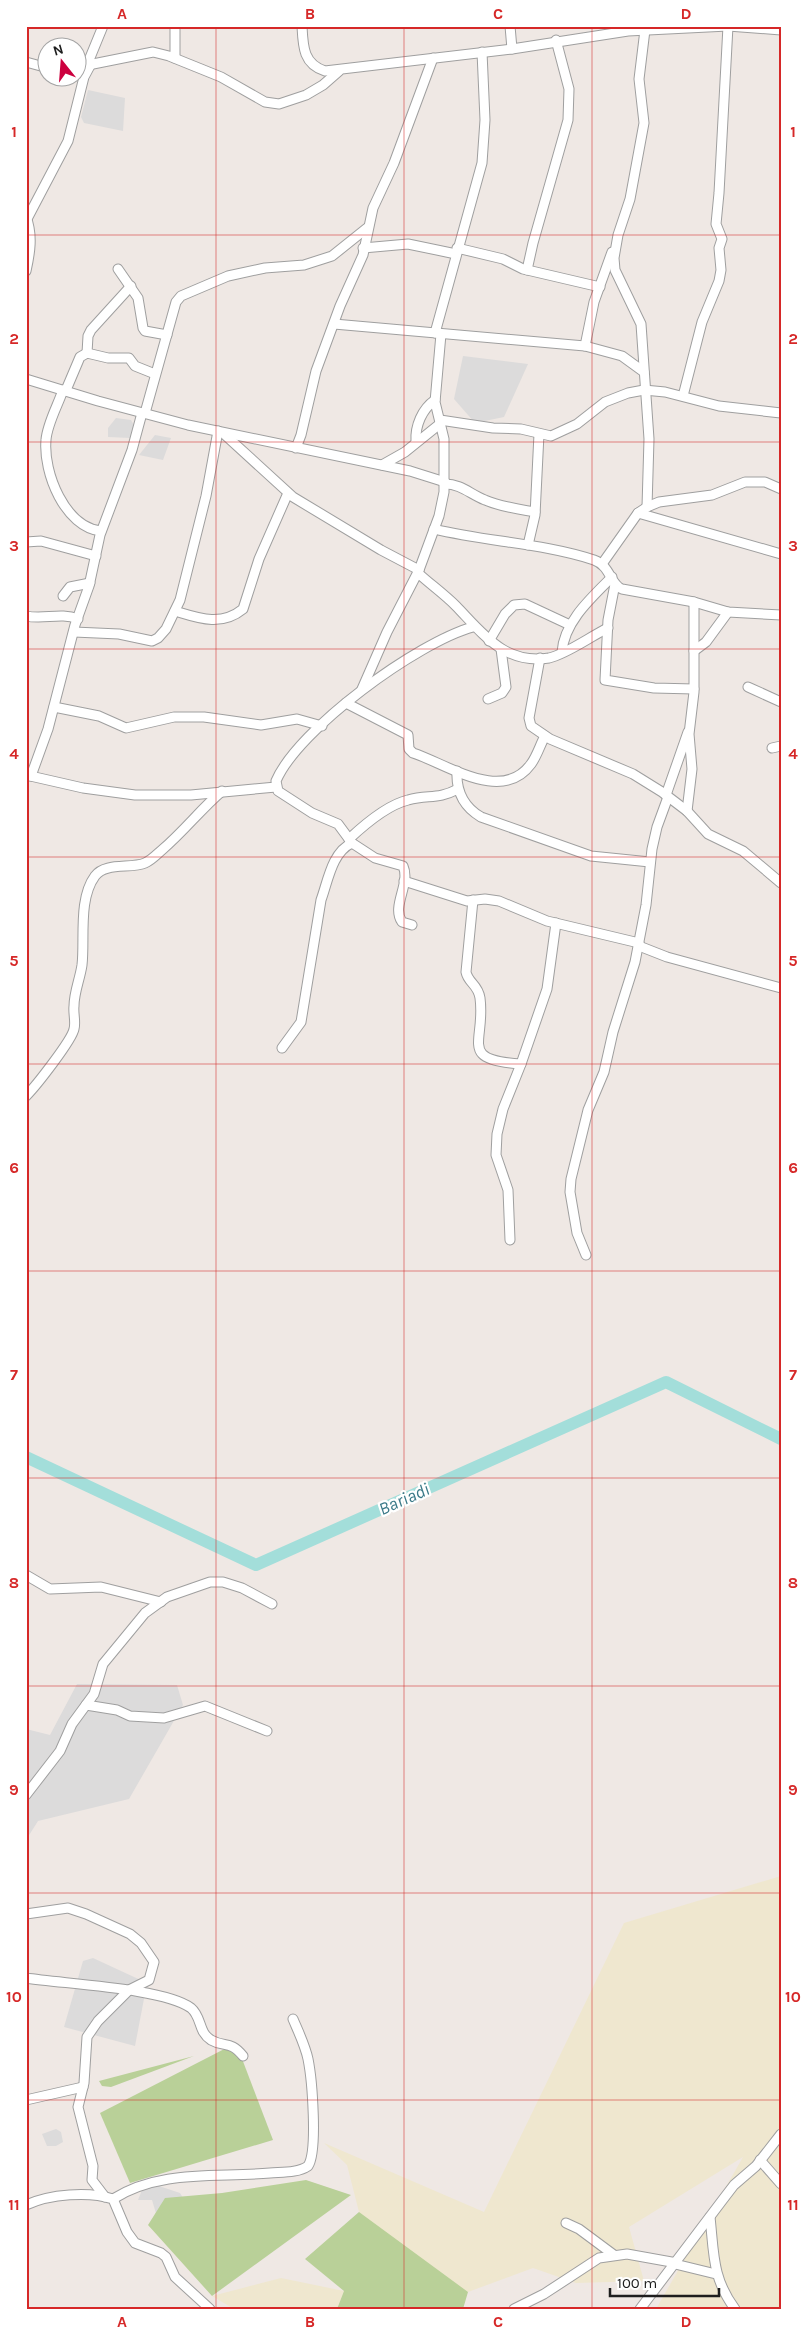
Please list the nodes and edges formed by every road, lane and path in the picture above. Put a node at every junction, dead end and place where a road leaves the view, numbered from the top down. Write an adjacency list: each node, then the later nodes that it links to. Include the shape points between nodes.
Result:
1 (103, 26): 15 (street)
2 (175, 26): 12 (street)
3 (302, 26): 16 (street, via 305,57 325,71)
4 (510, 26): 9 (street)
5 (728, 26): 6 (street); 7 (street); 37 (street, via 716,214 722,240 719,248 721,270 702,322)
6 (645, 30): 8 (street); 19 (street, via 639,79 644,123 630,199)
7 (781, 30)
8 (556, 40): 9 (street); 23 (street, via 569,89 568,120)
9 (512, 49): 10 (street)
10 (482, 52): 13 (street); 21 (street, via 485,120 482,163)
11 (26, 58): 14 (street)
12 (175, 58): 15 (street, via 153,52); 16 (street, via 221,76 265,102 279,104 306,96)
13 (433, 58): 16 (street); 18 (street)
14 (27, 62)
15 (89, 65): 17 (street, via 68,141)
16 (339, 71)
17 (27, 218): 24 (street, via 30,253)
18 (367, 228): 20 (street); 29 (street, via 332,256 304,265 265,268 228,276 180,296)
19 (618, 235): 26 (street); 32 (street, via 615,270 642,324)
20 (364, 248): 21 (street, via 408,244); 27 (street)
21 (457, 251): 23 (street, via 503,259); 28 (street)
22 (118, 269): 25 (street)
23 (527, 270): 26 (street)
24 (26, 271)
25 (130, 286): 29 (street, via 138,298 143,328); 31 (street, via 91,330)
26 (600, 287): 30 (street)
27 (334, 324): 28 (street); 45 (street, via 316,371)
28 (438, 334): 30 (street); 38 (street)
29 (167, 335): 33 (street)
30 (585, 346): 32 (street, via 622,356)
31 (87, 354): 33 (street, via 129,358 135,366); 35 (street, via 80,358)
32 (644, 372): 36 (street)
33 (155, 374): 40 (street)
34 (26, 379): 35 (street)
35 (64, 390): 40 (street); 54 (street, via 46,440 47,469 63,503 81,523)
36 (644, 390): 37 (street); 43 (street, via 605,402 577,424 559,433 551,436); 50 (street, via 649,454)
37 (683, 396): 39 (street, via 719,406)
38 (435, 400): 41 (street); 44 (street, via 421,416)
39 (780, 410)
40 (144, 413): 42 (street); 54 (street)
41 (440, 422): 43 (street, via 522,429); 44 (street, via 428,435); 47 (street, via 444,438)
42 (220, 432): 45 (street); 49 (street); 65 (street)
43 (539, 434): 51 (street)
44 (416, 441): 46 (street, via 405,452)
45 (296, 448): 46 (street)
46 (382, 465): 47 (street)
47 (445, 483): 51 (street, via 458,485 498,505); 53 (street)
48 (781, 489): 50 (street, via 765,482 745,482 712,495 659,502)
49 (288, 493): 60 (street); 65 (street, via 243,610 203,620)
50 (647, 507): 52 (street)
51 (535, 512): 56 (street)
52 (638, 513): 57 (street); 59 (street)
53 (434, 529): 56 (street); 60 (street)
54 (101, 530): 58 (street)
55 (26, 542): 58 (street, via 41,542)
56 (528, 545): 59 (street)
57 (781, 554)
58 (96, 556): 62 (street)
59 (602, 564): 61 (street)
60 (419, 572): 71 (street); 81 (street)
61 (613, 581): 64 (street, via 622,589); 70 (street); 72 (street)
62 (90, 583): 63 (street, via 70,588); 69 (street)
63 (63, 596)
64 (694, 602): 66 (street); 76 (street)
65 (175, 611): 73 (street, via 166,629 152,641 119,634)
66 (728, 612): 68 (street); 76 (street, via 706,642)
67 (26, 616): 69 (street, via 43,618 58,615)
68 (781, 616)
69 (78, 619): 73 (street)
70 (570, 625): 74 (street, via 525,604 514,605); 77 (street, via 562,640)
71 (474, 627): 74 (street); 81 (street, via 444,638)
72 (608, 628): 77 (street); 80 (street, via 607,682)
73 (74, 632): 85 (street)
74 (489, 641): 75 (street)
75 (501, 649): 78 (street); 82 (street, via 506,687 502,693)
76 (694, 651): 80 (street)
77 (562, 652): 78 (street, via 550,658)
78 (540, 658): 88 (street, via 529,718 531,726)
79 (748, 688): 83 (street)
80 (694, 689): 87 (street)
81 (361, 690): 84 (street)
82 (488, 699)
83 (781, 702)
84 (346, 703): 86 (street); 89 (street, via 408,735 411,752)
85 (54, 707): 86 (street, via 99,716 126,728 174,717 204,717 261,725 297,719); 90 (street)
86 (322, 726): 91 (street, via 289,756 281,768)
87 (689, 729): 94 (street); 95 (street, via 692,769)
88 (545, 736): 89 (street, via 531,764 515,777 502,781 485,780); 94 (street, via 633,774)
89 (457, 771): 92 (street)
90 (29, 775): 93 (street, via 83,788 135,795 191,795)
91 (276, 787): 93 (street); 96 (street, via 296,804 338,824)
92 (458, 789): 96 (street, via 436,798 407,800 367,824); 97 (street, via 470,810 482,817 591,856)
93 (222, 791): 107 (street, via 185,830 150,860 110,868 95,876 84,914 74,1028 52,1065)
94 (667, 796): 95 (street); 97 (street)
95 (687, 811): 99 (street, via 708,834 743,851)
96 (350, 841): 98 (street, via 376,858 402,865); 105 (street, via 338,852 321,900 301,1022)
97 (650, 862): 103 (street)
98 (404, 881): 100 (street); 102 (street, via 398,914 402,922)
99 (781, 883)
100 (473, 900): 101 (street, via 499,901); 106 (street, via 466,972 480,995 481,1053 499,1062)
101 (556, 923): 103 (street); 106 (street, via 547,989)
102 (412, 926)
103 (639, 944): 104 (street, via 667,957); 109 (street, via 604,1072 588,1110 571,1179 577,1233)
104 (781, 988)
105 (282, 1048)
106 (522, 1064): 108 (street, via 503,1109 496,1146 499,1167 508,1190)
107 (26, 1096)
108 (510, 1240)
109 (586, 1255)
110 (26, 1575): 111 (street, via 50,1589 107,1588)
111 (161, 1602): 112 (street, via 210,1582 223,1582); 113 (street, via 145,1613 106,1660 94,1694)
112 (272, 1604)
113 (86, 1706): 114 (street, via 117,1710 130,1716 164,1718 205,1706); 115 (street, via 72,1724 60,1750)
114 (267, 1730)
115 (26, 1795)
116 (26, 1914): 118 (street, via 68,1908 130,1934 141,1943 154,1966 149,1980)
117 (26, 1978): 118 (street)
118 (129, 1990): 120 (street, via 179,2002 199,2018 204,2034 211,2040 233,2045); 121 (street, via 88,2034)
119 (293, 2019): 127 (street, via 307,2056 311,2082 312,2154 308,2166 277,2173 153,2180)
120 (243, 2056)
121 (82, 2087): 122 (street); 127 (street, via 78,2107 93,2166 92,2180)
122 (26, 2100)
123 (781, 2134): 124 (street)
124 (760, 2160): 125 (street); 130 (street, via 734,2185)
125 (781, 2184)
126 (26, 2197): 128 (street)
127 (109, 2198): 128 (street); 135 (street, via 135,2243 166,2257 175,2277)
128 (36, 2200): 129 (street)
129 (26, 2205)
130 (710, 2217): 133 (street); 134 (street)
131 (566, 2223): 132 (street)
132 (614, 2255): 133 (street, via 648,2256); 136 (street, via 599,2258 544,2294)
133 (676, 2263): 134 (street); 137 (street)
134 (716, 2274): 138 (street)
135 (210, 2309)
136 (514, 2309)
137 (640, 2309)
138 (735, 2309)

